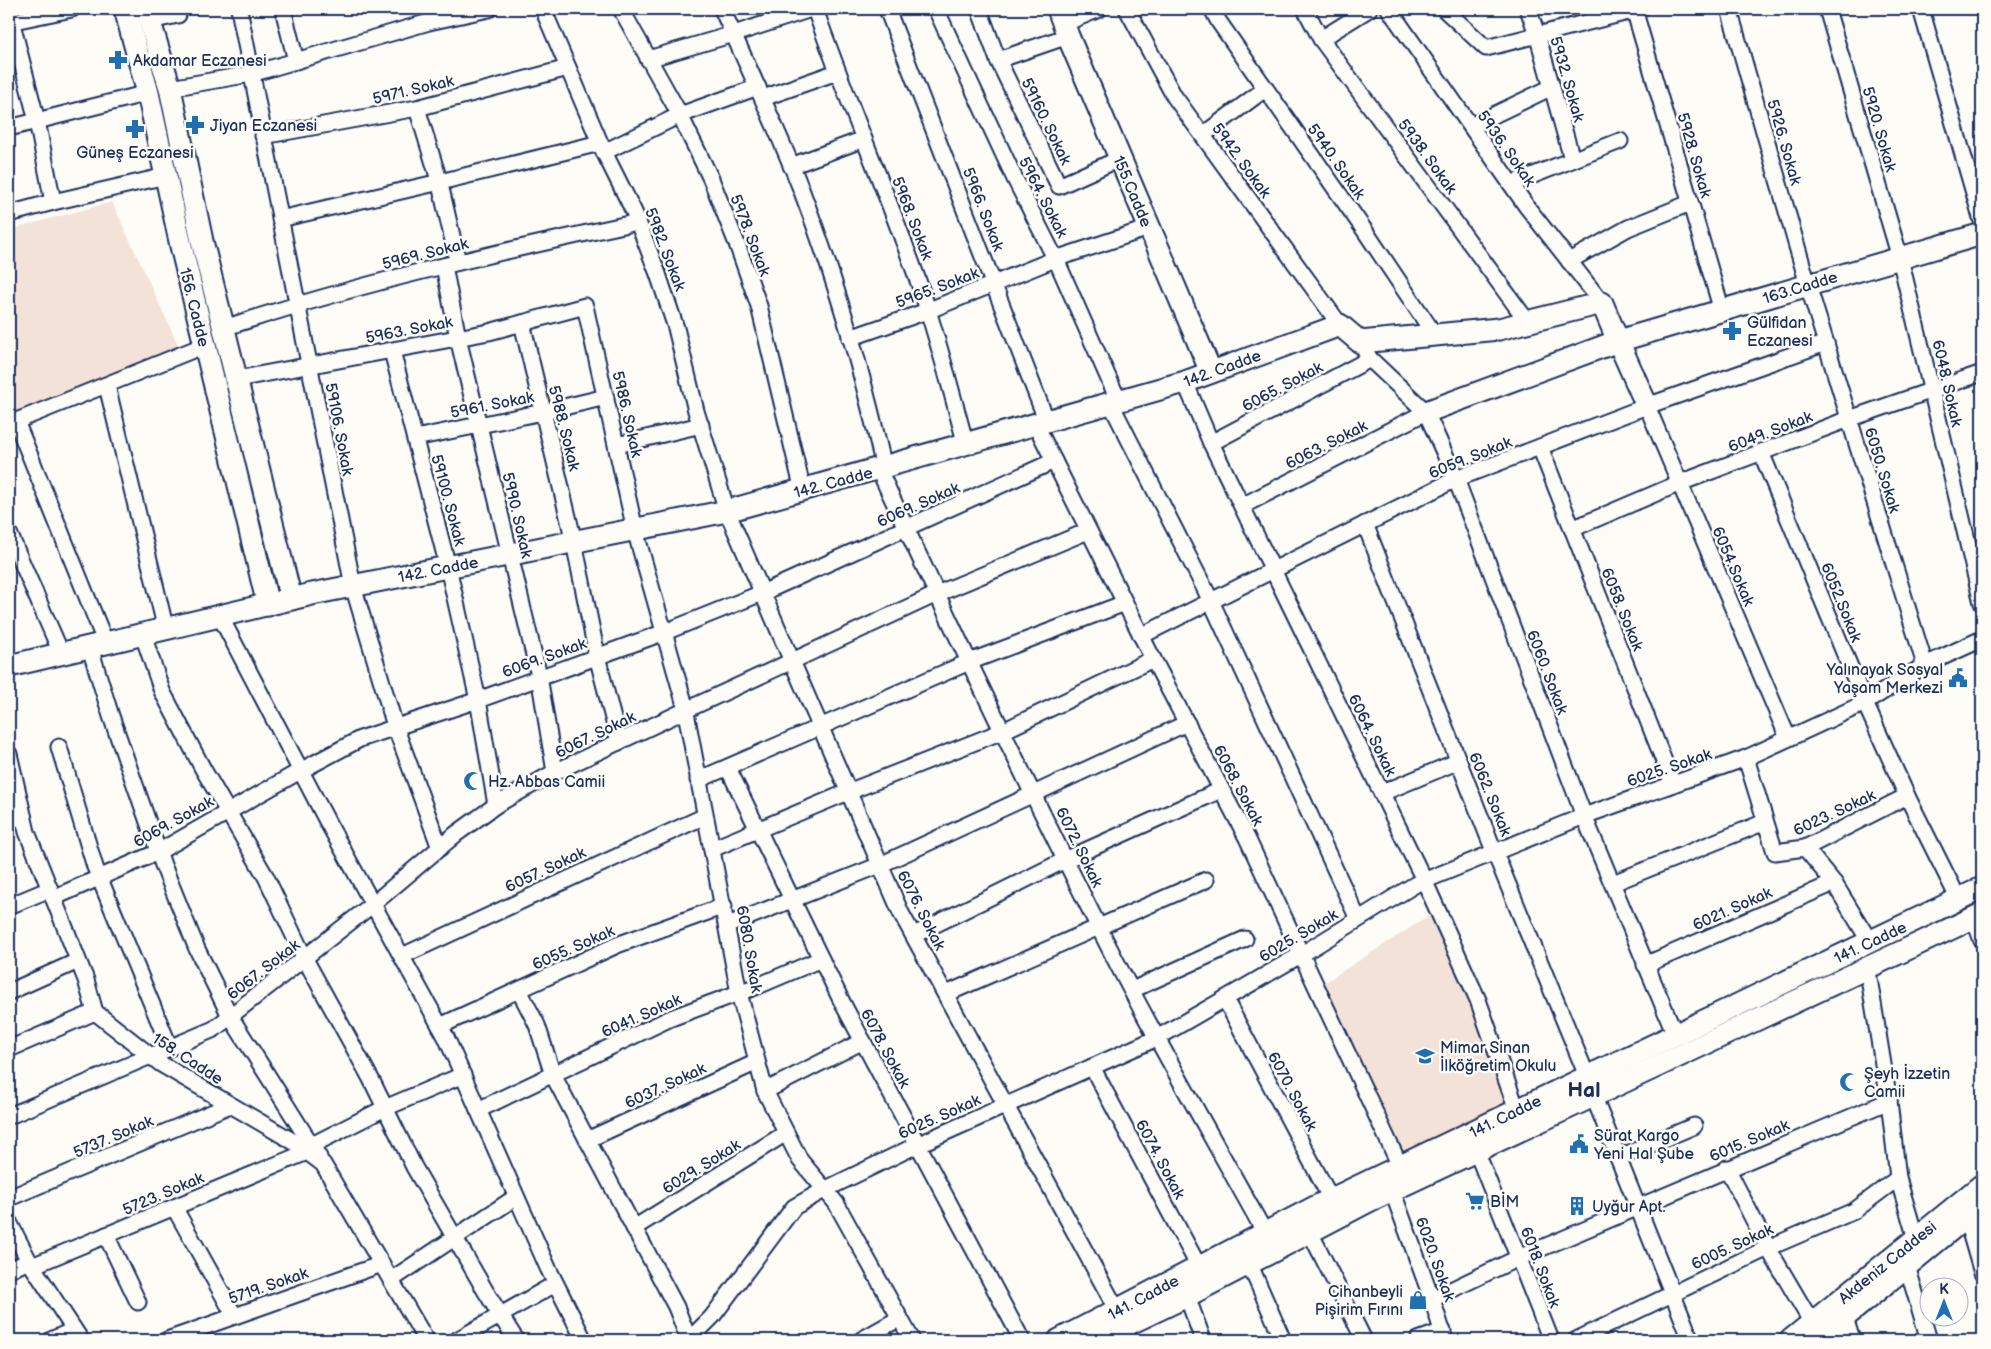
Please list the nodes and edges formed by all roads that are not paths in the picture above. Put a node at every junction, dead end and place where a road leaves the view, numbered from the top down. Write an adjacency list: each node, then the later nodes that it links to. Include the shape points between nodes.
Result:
1 (72, 9): 27 (street)
2 (125, 9): 41 (street, 156. Cadde)
3 (239, 9): 37 (street, 59106. Sokak)
4 (284, 9): 34 (street)
5 (489, 9): 34 (street, via 429,22)
6 (543, 9): 35 (street, 5982. Sokak)
7 (622, 9): 32 (street, 5978. Sokak)
8 (722, 9): 29 (street, 6072. Sokak)
9 (813, 9): 29 (street); 36 (street, 5968. Sokak)
10 (887, 9): 71 (street, 5966. Sokak)
11 (936, 9): 68 (street, 5964. Sokak)
12 (979, 9): 33 (street, 59160. Sokak)
13 (1098, 9): 28 (street)
14 (1127, 9): 48 (street, 5942. Sokak, via 1174,96)
15 (1212, 9): 40 (street, 5940. Sokak)
16 (1305, 9): 31 (street, 5938. Sokak)
17 (1369, 9): 31 (street)
18 (1390, 9): 46 (street, 5936. Sokak)
19 (1444, 9): 30 (street, via 1486,48)
20 (1528, 9): 30 (street, 5932. Sokak)
21 (1636, 9): 30 (street); 60 (street, 5928. Sokak)
22 (1728, 9): 72 (street, 5926. Sokak)
23 (1827, 9): 67 (street, 5920. Sokak)
24 (1921, 9): 63 (street)
25 (148, 15): 26 (street); 39 (street, 156. Cadde)
26 (178, 15)
27 (10, 18): 45 (street)
28 (1063, 23): 33 (street); 53 (street, 155.Cadde)
29 (734, 34): 32 (street); 42 (street, 6072. Sokak)
30 (1537, 34): 38 (street, 5932. Sokak)
31 (1321, 39): 78 (street, 5938. Sokak)
32 (648, 59): 44 (street, 5978. Sokak)
33 (998, 60): 53 (street, 59160. Sokak, via 1059,186)
34 (296, 61): 37 (street)
35 (568, 68): 43 (street, 5971. Sokak); 52 (street, 5982. Sokak)
36 (837, 72): 42 (street); 50 (street, 5968. Sokak)
37 (251, 74): 39 (street); 49 (street, 59106. Sokak)
38 (1552, 87): 46 (street); 54 (street, 5932. Sokak)
39 (170, 88): 81 (street, 156. Cadde)
40 (1266, 89): 48 (street); 82 (street, 5940. Sokak)
41 (148, 93): 45 (street); 56 (street, 156. Cadde)
42 (760, 93): 44 (street); 55 (street, 6072. Sokak)
43 (417, 108): 49 (street, 5971. Sokak); 57 (street, 5990. Sokak)
44 (680, 115): 52 (street); 117 (street, 5978. Sokak, via 738,244 759,306)
45 (37, 120): 47 (street); 59 (street)
46 (1471, 126): 58 (street, 5936. Sokak)
47 (9, 128)
48 (1203, 135): 80 (street, 5942. Sokak)
49 (263, 136): 62 (street, 59106. Sokak)
50 (864, 139): 55 (street); 76 (street, 5968. Sokak)
51 (1620, 141): 54 (street)
52 (602, 148): 57 (street); 64 (street, 5982. Sokak)
53 (1120, 159): 65 (street, 155.Cadde)
54 (1572, 159): 58 (street)
55 (791, 166): 84 (street, 6072. Sokak)
56 (166, 176): 59 (street); 87 (street, 156. Cadde)
57 (440, 182): 62 (street); 70 (street, 5990. Sokak)
58 (1511, 184): 69 (street, 5936. Sokak)
59 (53, 202): 61 (street)
60 (1690, 203): 69 (street, via 1628,228); 77 (street, 5928. Sokak)
61 (9, 214)
62 (280, 218): 74 (street, 59106. Sokak)
63 (1982, 221)
64 (638, 222): 70 (street, 5969. Sokak); 106 (street, 5982. Sokak, via 676,328)
65 (1149, 228): 68 (street, 5965. Sokak); 91 (street, 155.Cadde)
66 (1982, 234): 67 (street, 163.Cadde)
67 (1900, 258): 72 (street, 163.Cadde); 96 (street, 6048. Sokak)
68 (1055, 259): 71 (street, 5965. Sokak); 98 (street, 5964. Sokak)
69 (1569, 261): 73 (street, 5936. Sokak)
70 (451, 264): 74 (street, 5969. Sokak); 83 (street, 5990. Sokak)
71 (994, 284): 76 (street, 5965. Sokak); 104 (street, 5966. Sokak)
72 (1808, 285): 77 (street, 163.Cadde); 86 (street, 6050. Sokak)
73 (1602, 303): 78 (street); 85 (street)
74 (297, 304): 81 (street, 5969. Sokak); 90 (street, 59106. Sokak)
75 (586, 306): 79 (street, 5963. Sokak); 97 (street, 5986. Sokak)
76 (928, 310): 84 (street, 5965. Sokak); 110 (street, 5968. Sokak)
77 (1722, 311): 85 (street, 163.Cadde)
78 (1527, 321): 82 (street, via 1499,329)
79 (522, 323): 83 (street, 5963. Sokak); 100 (street, 5988. Sokak)
80 (1340, 325): 88 (street); 91 (street, 142. Cadde)
81 (224, 328): 93 (street, 156. Cadde)
82 (1434, 334): 88 (street)
83 (458, 338): 89 (street, 5963. Sokak); 105 (street, 5990. Sokak)
84 (850, 338): 114 (street, 6072. Sokak, via 871,409)
85 (1618, 341): 99 (street); 101 (street, 163.Cadde)
86 (1826, 343): 99 (street, 6059. Sokak); 102 (street, 6050. Sokak)
87 (205, 345): 95 (street); 137 (street, 156. Cadde)
88 (1365, 350): 101 (street, 6060. Sokak); 108 (street, 6065. Sokak)
89 (392, 351): 90 (street, 5963. Sokak); 107 (street, 59100. Sokak)
90 (309, 365): 93 (street, 5963. Sokak); 130 (street, 59106. Sokak)
91 (1211, 372): 94 (street, 142. Cadde)
92 (1982, 373): 96 (street, 6049. Sokak)
93 (236, 379): 133 (street, 156. Cadde)
94 (1184, 382): 98 (street, 142. Cadde); 108 (street, 6064. Sokak)
95 (107, 386): 103 (street); 139 (street)
96 (1932, 391): 102 (street, 6049. Sokak); 136 (street, 6048. Sokak)
97 (606, 397): 100 (street, 5961. Sokak); 109 (street, 5986. Sokak)
98 (1115, 403): 104 (street, 142. Cadde); 134 (street, 5964. Sokak)
99 (1647, 406): 111 (street, 6059. Sokak); 116 (street, 6054.Sokak)
100 (543, 412): 105 (street, 5961. Sokak); 126 (street, 5988. Sokak)
101 (1426, 412): 115 (street, 6060. Sokak); 118 (street, 6063. Sokak)
102 (1849, 419): 112 (street, 6049. Sokak); 150 (street, 6050. Sokak)
103 (12, 422): 144 (street)
104 (1041, 424): 110 (street, 142. Cadde); 113 (street, 6068. Sokak)
105 (479, 425): 107 (street, 5961. Sokak); 127 (street, 5990. Sokak)
106 (700, 425): 109 (street); 119 (street, 5982. Sokak)
107 (415, 438): 128 (street, 59100. Sokak)
108 (1211, 443): 118 (street, 6064. Sokak)
109 (616, 445): 123 (street, 5986. Sokak)
110 (966, 445): 114 (street, 142. Cadde)
111 (1540, 447): 115 (street, 6059. Sokak); 122 (street, 6058. Sokak)
112 (1761, 452): 116 (street, 6049. Sokak); 154 (street, 6052.Sokak)
113 (1054, 461): 121 (street, 6069. Sokak); 124 (street, 6068. Sokak)
114 (881, 469): 117 (street, 142. Cadde); 121 (street, 6072. Sokak)
115 (1456, 479): 120 (street, 6059. Sokak); 180 (street, 6060. Sokak)
116 (1680, 483): 122 (street, 6049. Sokak); 160 (street, 6054.Sokak)
117 (802, 490): 119 (street, 142. Cadde)
118 (1242, 506): 129 (street, 6064. Sokak)
119 (726, 511): 123 (street, 142. Cadde); 131 (street, 6076. Sokak)
120 (1365, 524): 129 (street, 6059. Sokak); 165 (street, 6062. Sokak)
121 (906, 529): 131 (street, 6069. Sokak); 132 (street, 6072. Sokak)
122 (1572, 529): 170 (street, 6058. Sokak)
123 (635, 530): 126 (street, 142. Cadde); 140 (street, 6080. Sokak)
124 (1088, 531): 132 (street, 6067. Sokak); 135 (street, 6068. Sokak)
125 (9, 533): 145 (street)
126 (574, 542): 127 (street, 142. Cadde); 146 (street, 5988. Sokak)
127 (509, 555): 128 (street, 142. Cadde); 152 (street, 5990. Sokak)
128 (448, 567): 130 (street, 142. Cadde); 153 (street, 59100. Sokak)
129 (1273, 569): 134 (street, 6059. Sokak); 174 (street, 6064. Sokak)
130 (353, 586): 133 (street, 142. Cadde); 157 (street, 59106. Sokak)
131 (762, 593): 140 (street, 6069. Sokak); 148 (street, 6076. Sokak)
132 (937, 594): 148 (street, 6067. Sokak); 149 (street, 6072. Sokak)
133 (291, 599): 137 (street, 142. Cadde)
134 (1211, 601): 142 (street, 6059. Sokak); 204 (street, 5964. Sokak)
135 (1125, 603): 142 (street, 6068. Sokak); 149 (street)
136 (1982, 603)
137 (268, 605): 138 (street, 142. Cadde)
138 (220, 616): 139 (street, 142. Cadde); 167 (street)
139 (166, 630): 141 (street, 142. Cadde)
140 (665, 632): 146 (street, 6069. Sokak); 155 (street, 6080. Sokak)
141 (143, 635): 144 (street, 142. Cadde); 177 (street, via 162,690)
142 (1141, 636): 147 (street, 6068. Sokak)
143 (1982, 639): 150 (street, 6025. Sokak)
144 (98, 646): 145 (street, 142. Cadde); 188 (street, via 111,716)
145 (62, 655): 151 (street, 142. Cadde)
146 (597, 656): 152 (street, 6069. Sokak); 161 (street, 5988. Sokak)
147 (1153, 659): 156 (street, 6068. Sokak); 159 (street)
148 (792, 661): 155 (street, 6067. Sokak); 158 (street, 6076. Sokak)
149 (970, 662): 158 (street); 159 (street, 6072. Sokak)
150 (1925, 665): 154 (street, 6025. Sokak)
151 (9, 666)
152 (538, 676): 153 (street, 6069. Sokak); 168 (street, 5990. Sokak)
153 (478, 700): 157 (street, 6069. Sokak); 176 (street, 59100. Sokak)
154 (1864, 703): 160 (street, 6025. Sokak); 175 (street, 6052.Sokak)
155 (686, 710): 161 (street, 6067. Sokak); 169 (street, 6080. Sokak)
156 (1187, 723): 171 (street, 6068. Sokak); 173 (street)
157 (395, 726): 167 (street, 6069. Sokak, via 360,739); 184 (street, 59106. Sokak)
158 (820, 727): 166 (street); 172 (street, 6076. Sokak)
159 (1004, 731): 172 (street); 173 (street, 6072. Sokak)
160 (1788, 738): 164 (street, 6025. Sokak)
161 (619, 742): 168 (street, 6067. Sokak)
162 (59, 747): 191 (street)
163 (9, 754): 178 (street)
164 (1746, 758): 170 (street, 6025. Sokak); 182 (street, 6023. Sokak)
165 (1459, 761): 174 (street); 187 (street, 6062. Sokak)
166 (728, 768): 169 (street); 183 (street, 6078. Sokak)
167 (300, 771): 177 (street, 6069. Sokak); 200 (street)
168 (555, 772): 176 (street, 6067. Sokak)
169 (698, 780): 179 (street, 6080. Sokak)
170 (1673, 784): 180 (street, 6025. Sokak)
171 (1222, 790): 189 (street); 211 (street, 6068. Sokak)
172 (848, 792): 183 (street); 190 (street, 6076. Sokak)
173 (1034, 793): 189 (street, 6072. Sokak); 190 (street)
174 (1382, 793): 193 (street, 6064. Sokak)
175 (1907, 796): 185 (street, 6023. Sokak); 199 (street, 6052.Sokak)
176 (496, 805): 184 (street, 6067. Sokak)
177 (228, 811): 188 (street, 6069. Sokak); 213 (street, via 266,877)
178 (23, 815): 181 (street); 197 (street)
179 (705, 816): 186 (street, 6080. Sokak); 212 (street, 6057. Sokak)
180 (1584, 816): 187 (street, 6025. Sokak); 195 (street, 6060. Sokak)
181 (9, 821)
182 (1765, 822): 185 (street, 6023. Sokak, via 1775,852); 195 (street, 6023. Sokak)
183 (758, 830): 186 (street); 198 (street, 6078. Sokak)
184 (440, 848): 200 (street, 6067. Sokak)
185 (1805, 848): 194 (street)
186 (712, 849): 202 (street, 6080. Sokak)
187 (1495, 851): 193 (street, 6025. Sokak); 237 (street, 6062. Sokak)
188 (158, 852): 191 (street, 6069. Sokak); 225 (street, via 197,949)
189 (1066, 859): 206 (street, 6072. Sokak); 207 (street)
190 (880, 865): 198 (street); 207 (street, 6076. Sokak)
191 (100, 878): 197 (street, 6069. Sokak); 230 (street)
192 (1206, 880): 206 (street)
193 (1424, 880): 204 (street, 6025. Sokak); 244 (street, 6064. Sokak, via 1478,1000)
194 (1834, 883): 210 (street); 216 (street, 6021. Sokak)
195 (1613, 884): 216 (street, 6060. Sokak)
196 (1982, 888): 199 (street, 141. Cadde)
197 (52, 893): 201 (street, 6069. Sokak); 215 (street)
198 (792, 898): 205 (street); 214 (street, 6078. Sokak)
199 (1959, 900): 210 (street, 141. Cadde)
200 (373, 904): 212 (street); 213 (street, 6067. Sokak)
201 (9, 906)
202 (724, 906): 205 (street, 6080. Sokak); 218 (street, 6055. Sokak, via 617,945)
203 (1978, 916): 209 (street); 217 (street, 141. Cadde)
204 (1358, 919): 211 (street, 6025. Sokak)
205 (728, 925): 221 (street, 6080. Sokak)
206 (1100, 927): 219 (street, 6072. Sokak); 222 (street)
207 (914, 936): 222 (street, 6076. Sokak)
208 (1245, 939): 219 (street)
209 (1982, 941)
210 (1870, 942): 229 (street, 141. Cadde)
211 (1302, 954): 223 (street, 6025. Sokak); 253 (street, 6068. Sokak)
212 (402, 956): 226 (street)
213 (305, 959): 225 (street, 6067. Sokak); 242 (street)
214 (821, 959): 221 (street, 6041. Sokak); 228 (street, 6078. Sokak)
215 (78, 961): 220 (street); 224 (street)
216 (1645, 965): 229 (street, 6060. Sokak)
217 (1868, 966): 229 (street, 141. Cadde); 239 (street)
218 (519, 990): 226 (street, 6055. Sokak); 236 (street, via 537,1025)
219 (1132, 990): 227 (street, 6072. Sokak)
220 (9, 992)
221 (739, 993): 233 (street, 6080. Sokak); 236 (street, 6041. Sokak, via 671,1018)
222 (946, 994): 241 (street, 6076. Sokak)
223 (1225, 999): 227 (street, 6025. Sokak); 261 (street, 6070. Sokak)
224 (95, 1012): 231 (street); 232 (street, 158. Cadde)
225 (230, 1016): 230 (street, 6067. Sokak, via 214,1029); 250 (street)
226 (440, 1026): 235 (street)
227 (1157, 1038): 234 (street, 6025. Sokak); 271 (street, 6072. Sokak)
228 (863, 1041): 238 (street); 249 (street, 6078. Sokak)
229 (1679, 1043): 237 (street, 141. Cadde)
230 (170, 1048): 232 (street, 6067. Sokak)
231 (9, 1049)
232 (150, 1056): 240 (street, 158. Cadde); 245 (street, 6067. Sokak)
233 (757, 1062): 238 (street, 6080. Sokak); 248 (street, 6037. Sokak)
234 (1092, 1067): 241 (street, 6025. Sokak); 278 (street, 6074. Sokak)
235 (463, 1075): 242 (street, 5723. Sokak); 243 (street)
236 (553, 1075): 243 (street, 6041. Sokak); 248 (street)
237 (1590, 1086): 244 (street, 141. Cadde); 251 (street, 141. Cadde); 252 (street, 6062. Sokak)
238 (765, 1091): 247 (street, 6080. Sokak)
239 (1889, 1101): 254 (street, 6015. Sokak); 255 (street)
240 (230, 1105): 250 (street, 158. Cadde); 260 (street, 5737. Sokak)
241 (1007, 1105): 249 (street, 6025. Sokak); 291 (street, 6076. Sokak)
242 (385, 1108): 250 (street, 5723. Sokak); 269 (street, via 414,1167)
243 (478, 1110): 259 (street)
244 (1517, 1110): 253 (street, 141. Cadde)
245 (9, 1116)
246 (1694, 1126): 252 (street)
247 (786, 1132): 257 (street, 6080. Sokak, via 800,1160); 267 (street, 6029. Sokak)
248 (587, 1140): 267 (street)
249 (917, 1144): 257 (street, 6025. Sokak); 304 (street, 6078. Sokak)
250 (309, 1148): 262 (street, 5723. Sokak); 276 (street, 158. Cadde, via 323,1164)
251 (1476, 1150): 258 (street, 141. Cadde); 273 (street, 6018. Sokak)
252 (1618, 1158): 263 (street, 6062. Sokak)
253 (1400, 1166): 261 (street, 141. Cadde)
254 (1727, 1168): 263 (street, 6015. Sokak); 272 (street)
255 (1898, 1178): 270 (street); 272 (street, 6005. Sokak, via 1854,1211)
256 (1982, 1185): 270 (street, Akdeniz Caddesi)
257 (824, 1190): 289 (street, 6080. Sokak, via 836,1202); 301 (street, 6025. Sokak, via 794,1207 712,1317)
258 (1392, 1190): 266 (street, 141. Cadde); 285 (street, 6020. Sokak)
259 (516, 1197): 269 (street); 282 (street)
260 (9, 1198)
261 (1331, 1199): 266 (street, 141. Cadde)
262 (174, 1207): 268 (street, 5723. Sokak); 288 (street)
263 (1638, 1208): 273 (street, 6015. Sokak); 283 (street, 6062. Sokak)
264 (1974, 1211): 277 (street, Akdeniz Caddesi); 280 (street)
265 (9, 1222): 275 (street)
266 (1306, 1223): 271 (street, 141. Cadde); 309 (street)
267 (634, 1228): 301 (street, via 676,1307)
268 (106, 1235): 275 (street, 5723. Sokak); 286 (street)
269 (456, 1239): 281 (street); 287 (street)
270 (1916, 1239): 292 (street, Akdeniz Caddesi)
271 (1270, 1241): 274 (street, 141. Cadde); 278 (street, 141. Cadde)
272 (1768, 1248): 283 (street, 6005. Sokak); 292 (street)
273 (1518, 1258): 285 (street, 6015. Sokak); 311 (street, 6018. Sokak)
274 (1249, 1263): 284 (street, 141. Cadde); 308 (street)
275 (31, 1264): 279 (street, 5723. Sokak); 293 (street)
276 (382, 1264): 281 (street, 158. Cadde); 288 (street, 5719. Sokak)
277 (1907, 1266): 290 (street, Akdeniz Caddesi); 316 (street)
278 (1199, 1267): 291 (street, 141. Cadde)
279 (9, 1270)
280 (1982, 1273)
281 (391, 1280): 297 (street, 158. Cadde)
282 (556, 1284): 287 (street); 300 (street)
283 (1671, 1294): 312 (street, 6005. Sokak); 313 (street, 6062. Sokak)
284 (1187, 1296): 291 (street, 141. Cadde); 307 (street)
285 (1432, 1299): 294 (street, 6020. Sokak)
286 (138, 1302)
287 (501, 1315): 298 (street); 299 (street)
288 (234, 1316): 296 (street, 5719. Sokak)
289 (900, 1318): 302 (street); 303 (street, 6080. Sokak)
290 (1845, 1318): 292 (street, Akdeniz Caddesi); 315 (street)
291 (1123, 1325): 305 (street, 141. Cadde); 306 (street, 141. Cadde)
292 (1814, 1332): 314 (street, Akdeniz Caddesi)
293 (78, 1335): 295 (street)
294 (1444, 1336): 310 (street)
295 (51, 1340)
296 (167, 1340)
297 (426, 1340)
298 (457, 1340)
299 (516, 1340)
300 (584, 1340)
301 (689, 1340)
302 (861, 1340)
303 (912, 1340)
304 (1022, 1340)
305 (1060, 1340)
306 (1095, 1340)
307 (1203, 1340)
308 (1283, 1340)
309 (1364, 1340)
310 (1418, 1340)
311 (1551, 1340)
312 (1576, 1340)
313 (1690, 1340)
314 (1791, 1340)
315 (1852, 1340)
316 (1929, 1340)

